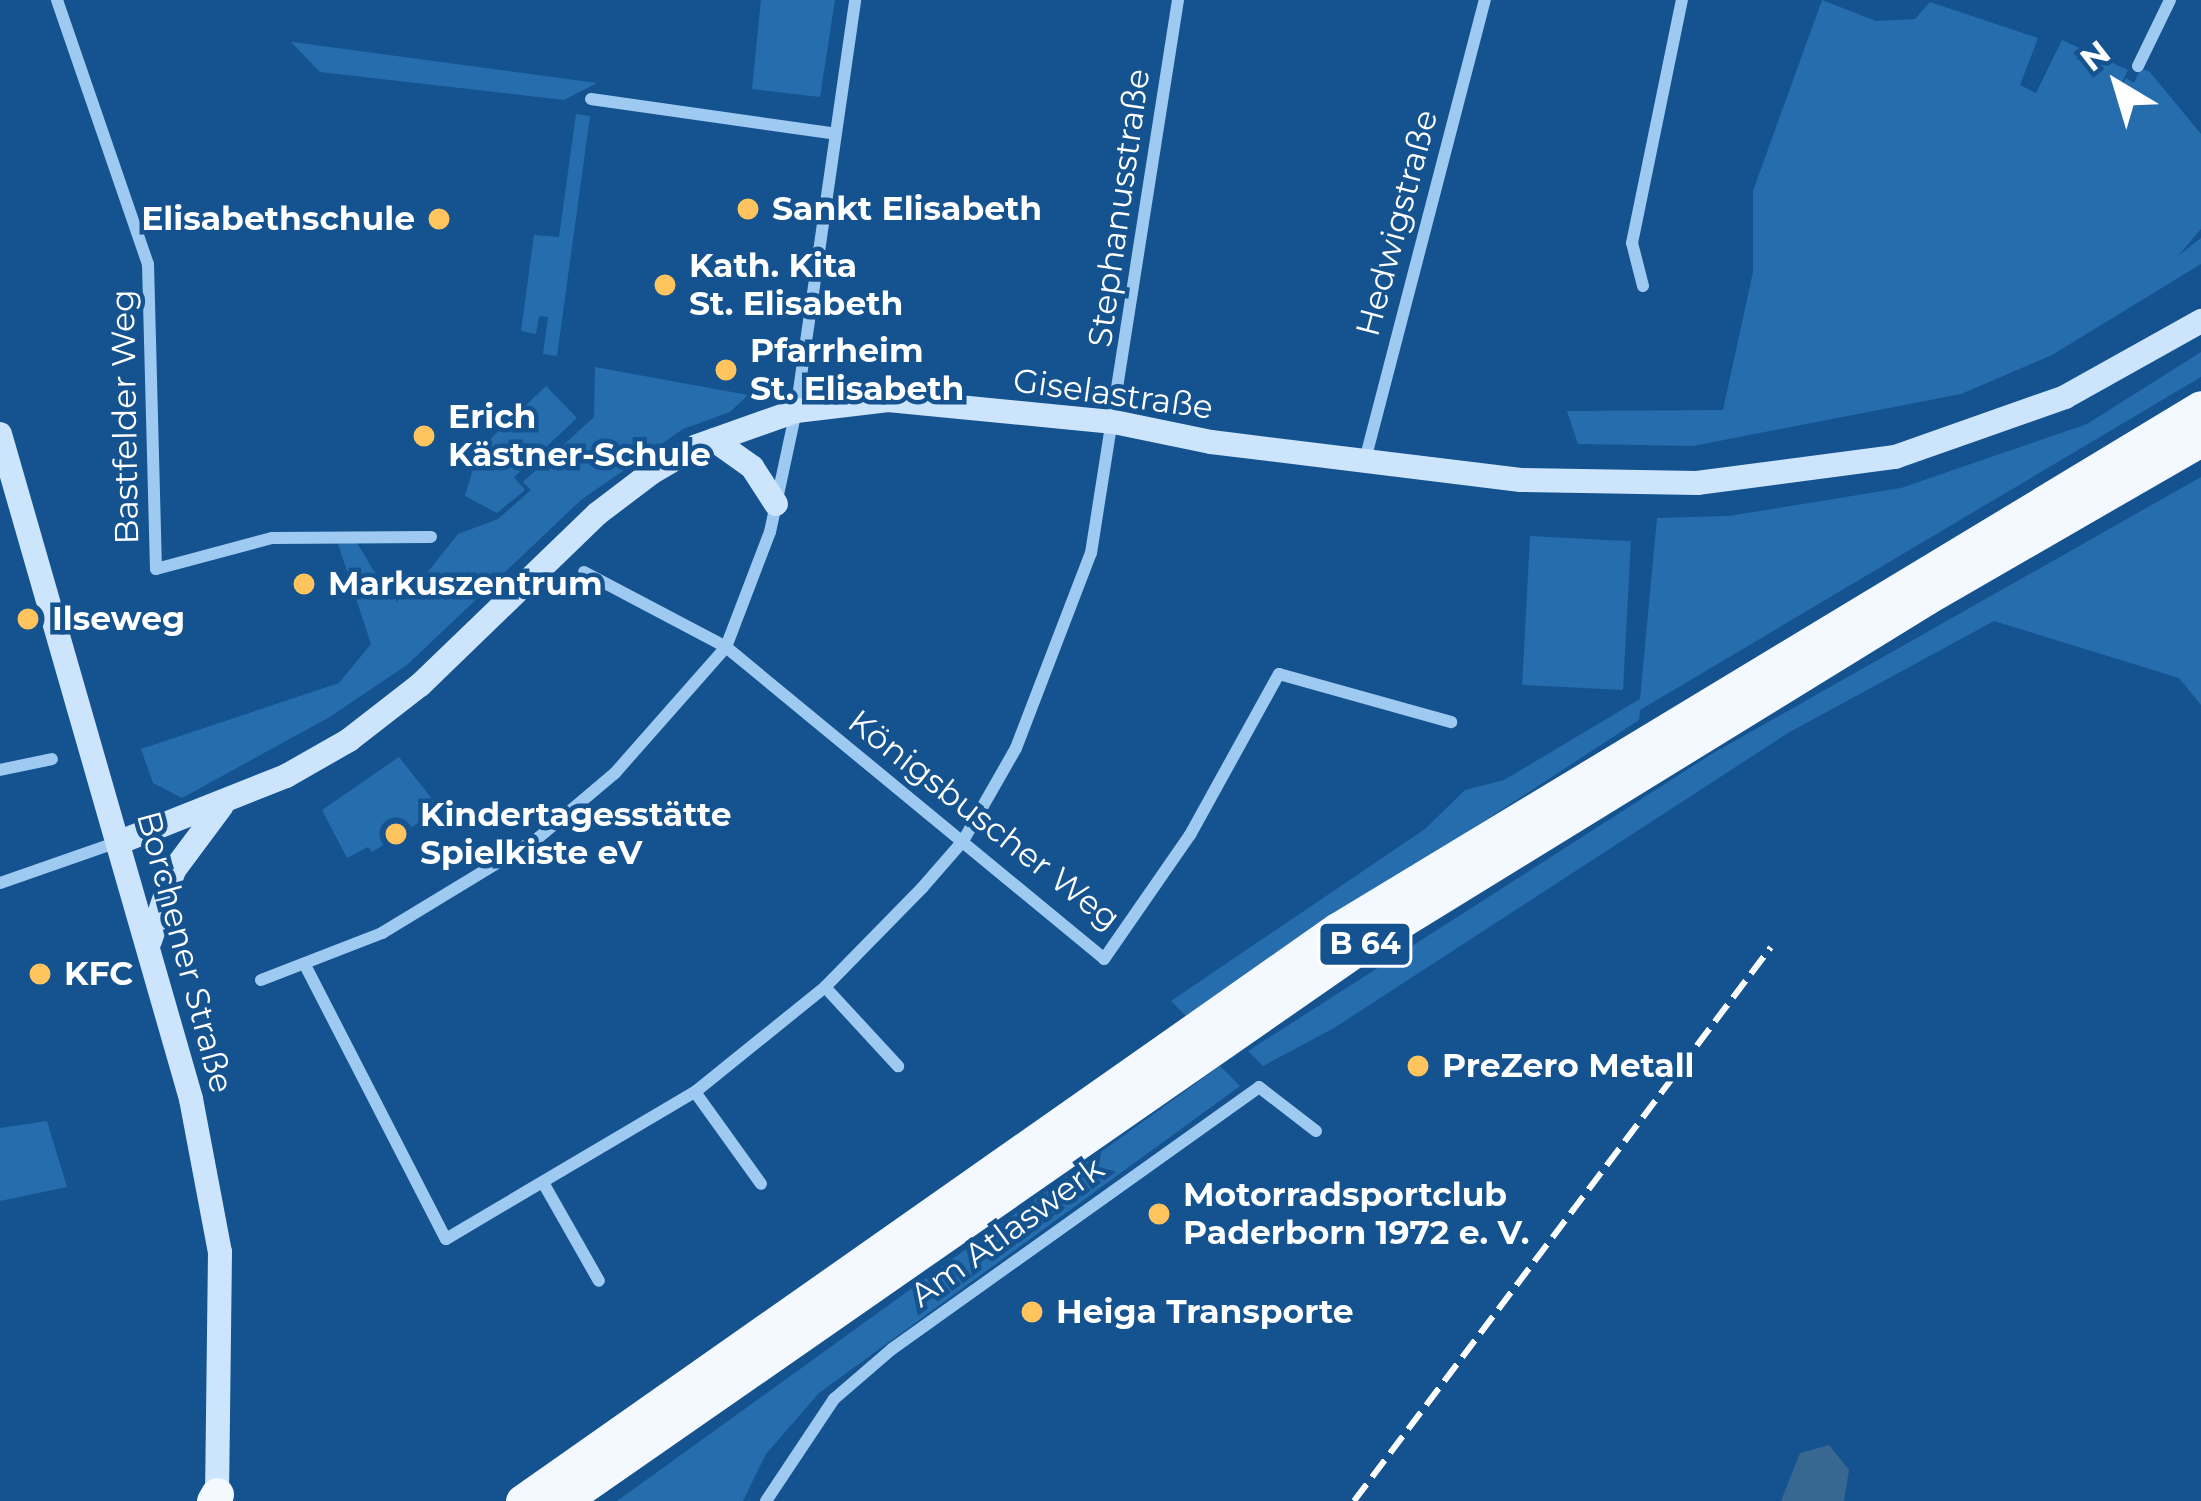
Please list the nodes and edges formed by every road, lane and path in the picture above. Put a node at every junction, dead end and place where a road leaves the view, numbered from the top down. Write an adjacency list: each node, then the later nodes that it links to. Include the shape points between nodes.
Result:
1 (58, 0): 20 (street, Bastfelder Weg, via 148,264 156,568 272,538)
2 (855, 0): 9 (street)
3 (1178, 0): 14 (street, Stephanusstraße)
4 (1485, 0): 18 (street, Hedwigstraße)
5 (1682, 0): 10 (street, via 1631,243)
6 (2170, 0): 7 (street)
7 (2138, 66)
8 (591, 99): 9 (street)
9 (836, 134): 13 (street)
10 (1643, 286)
11 (2201, 321): 18 (main road, Giselastraße, via 2044,405 1895,457 1814,471 1696,483 1521,480)
12 (2201, 407): 41 (highway, B 64, via 1336,928)
13 (796, 412): 14 (main road, Giselastraße, via 888,400); 16 (main road, Giselastraße); 19 (street)
14 (1114, 422): 18 (main road, Giselastraße); 27 (street, Stephanusstraße, via 1095,534 1069,621 1016,748)
15 (0, 434): 28 (main road, Borchener Straße)
16 (714, 440): 19 (main road, via 739,453); 26 (main road, Giselastraße, via 597,514 420,686 349,740)
17 (2201, 440): 42 (highway, B 64, via 1889,620 1360,947)
18 (1365, 460)
19 (776, 504): 22 (street)
20 (431, 537)
21 (584, 572): 22 (street, Königsbuscher Weg)
22 (726, 647): 27 (street, Königsbuscher Weg); 31 (street, via 615,773 538,838 449,899)
23 (1451, 722): 27 (street, Königsbuscher Weg, via 1279,674 1190,835 1104,958)
24 (52, 759): 25 (street)
25 (0, 770)
26 (224, 803): 28 (main road, Giselastraße); 30 (main road, via 174,870)
27 (963, 841): 33 (street, Stephanusstraße)
28 (120, 842): 29 (street); 30 (main road, Borchener Straße)
29 (0, 883)
30 (150, 941): 40 (main road, Borchener Straße, via 220,1252)
31 (305, 965): 32 (street); 38 (street, Stephanusstraße, via 446,1239)
32 (261, 980)
33 (825, 987): 34 (street); 35 (street, Stephanusstraße)
34 (898, 1066)
35 (695, 1092): 37 (street); 38 (street, Stephanusstraße)
36 (1316, 1131): 43 (street, Am Atlaswerk, via 1259,1087 892,1349 834,1399)
37 (760, 1184)
38 (545, 1186): 39 (street)
39 (598, 1281)
40 (215, 1499)
41 (522, 1501)
42 (563, 1501)
43 (766, 1501)

